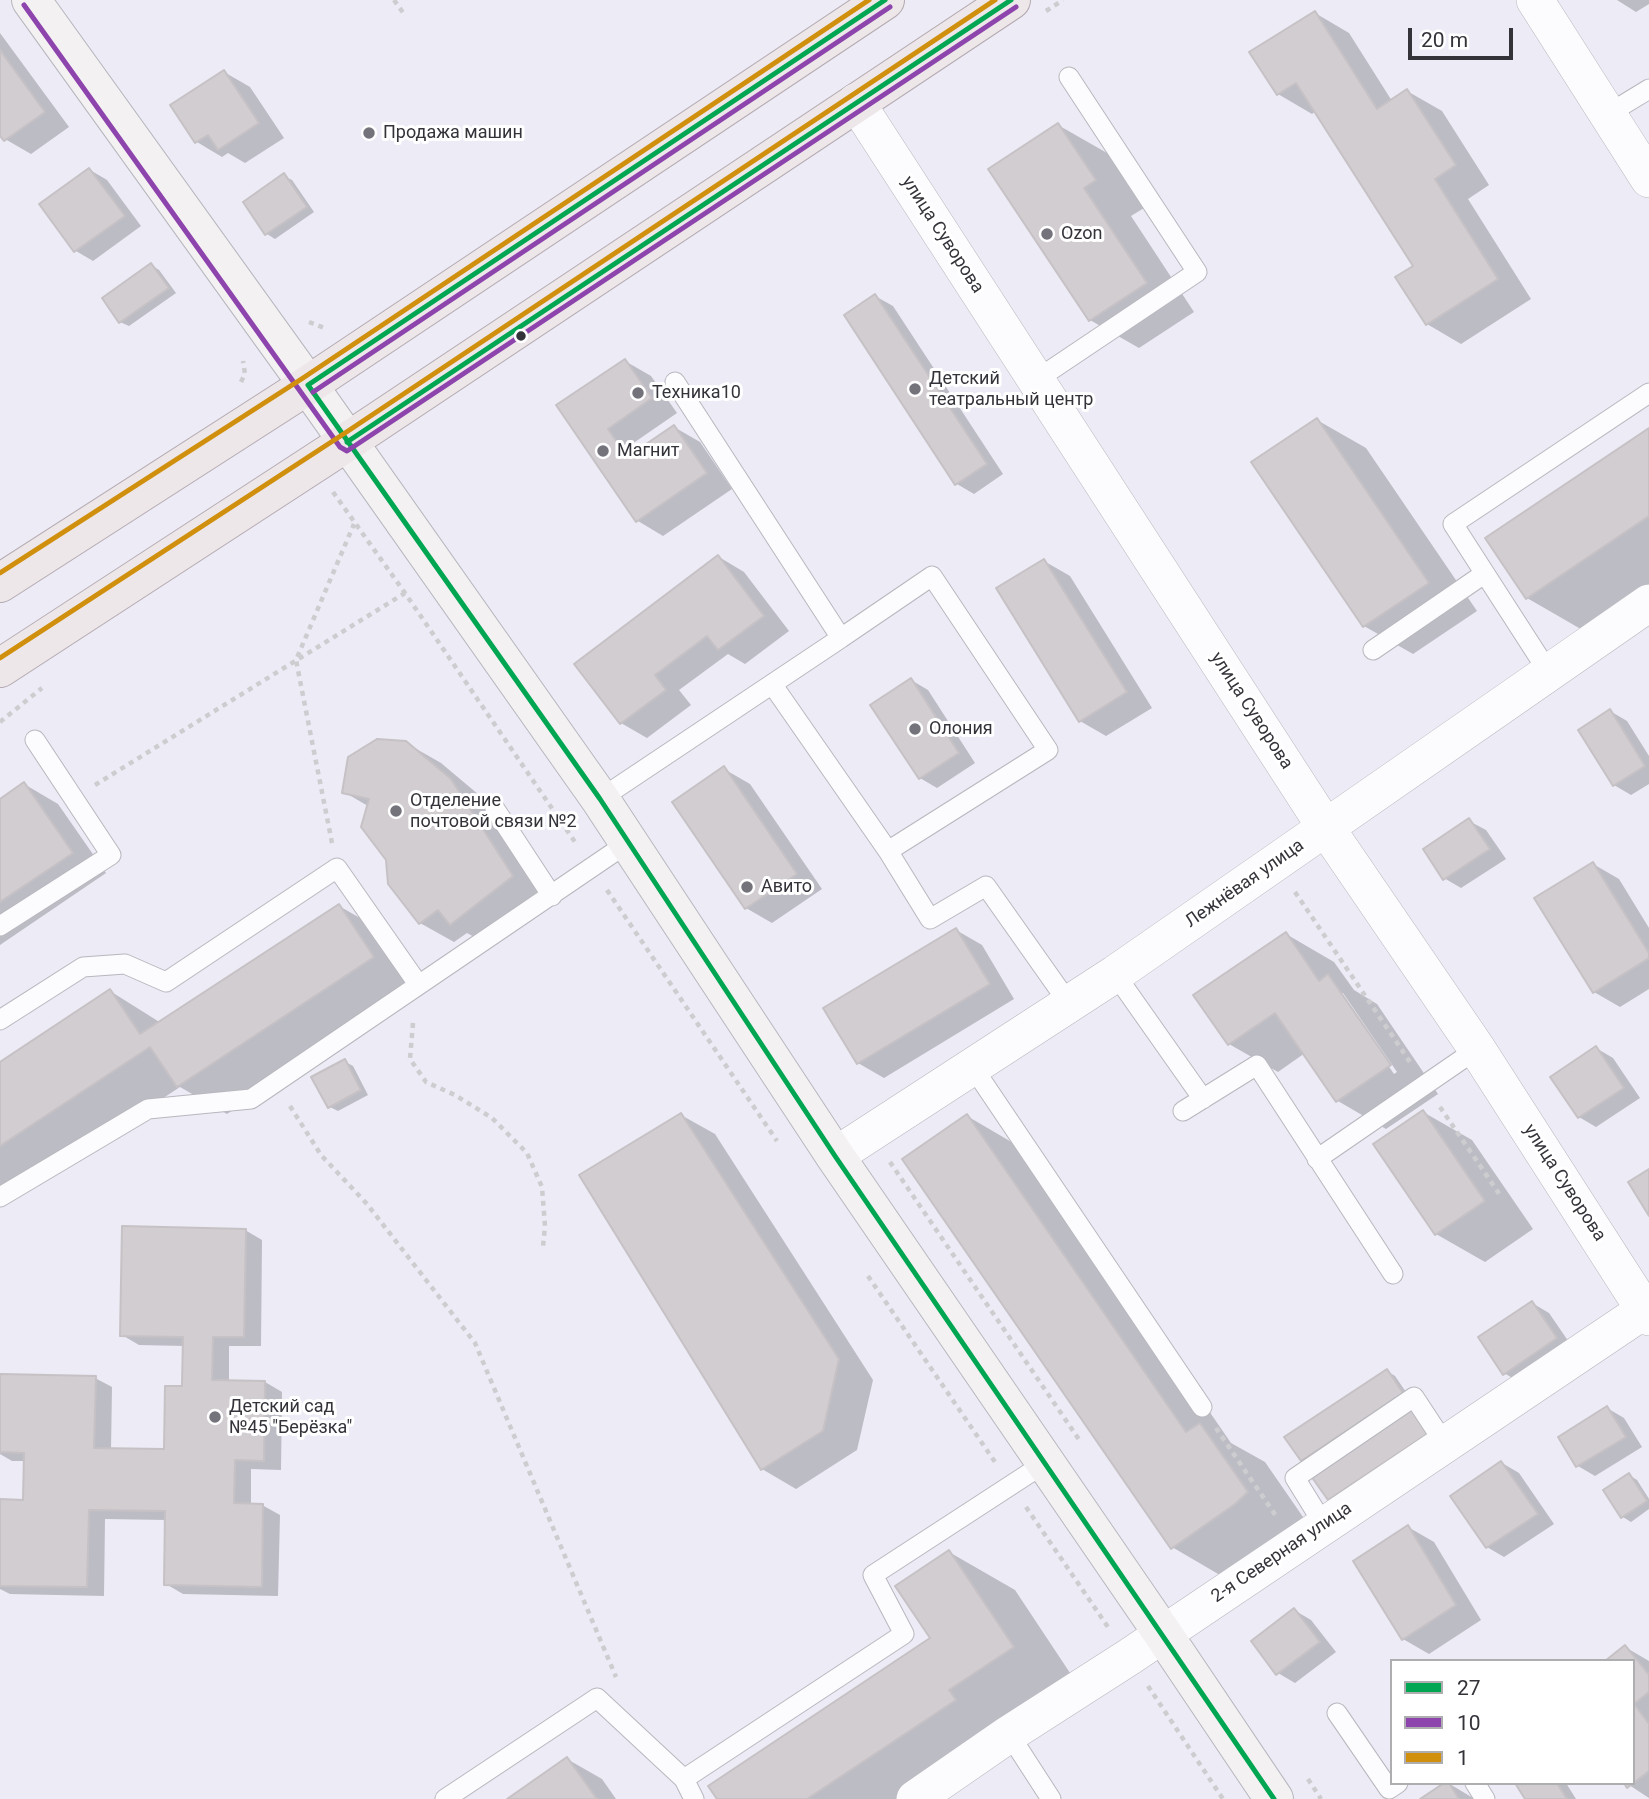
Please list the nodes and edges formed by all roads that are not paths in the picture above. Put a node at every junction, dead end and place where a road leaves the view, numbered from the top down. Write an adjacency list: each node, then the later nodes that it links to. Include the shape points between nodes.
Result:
1 (31, 0): 12 (main road)
2 (885, 0): 12 (main road)
3 (1011, 0): 7 (main road)
4 (1535, 0): 8 (street)
5 (1069, 77): 10 (lane, via 1197,272)
6 (1649, 89): 8 (lane)
7 (856, 102): 10 (street, улица Суворова); 14 (main road)
8 (1608, 114): 9 (street)
9 (1649, 179)
10 (1036, 380): 26 (street, улица Суворова)
11 (675, 382): 18 (lane)
12 (308, 385): 14 (main road); 16 (main road)
13 (1649, 393): 15 (lane, via 1453,524)
14 (347, 442): 20 (main road); 24 (main road)
15 (1484, 574): 19 (lane); 21 (lane)
16 (0, 583)
17 (1649, 603): 21 (street, Лежнёвая улица)
18 (841, 638): 22 (lane); 28 (lane, via 932,576 1048,750)
19 (1373, 650)
20 (0, 668)
21 (1549, 673): 26 (street, Лежнёвая улица)
22 (772, 684): 24 (lane); 28 (lane)
23 (35, 740): 30 (lane, via 111,855)
24 (600, 799): 27 (main road)
25 (495, 808): 29 (lane)
26 (1326, 828): 31 (street, Лежнёвая улица); 35 (street, улица Суворова)
27 (629, 842): 29 (lane); 39 (main road)
28 (888, 850): 33 (lane, via 930,919 986,886)
29 (552, 896): 32 (lane)
30 (0, 926)
31 (1115, 974): 33 (street, Лежнёвая улица); 37 (lane)
32 (418, 984): 34 (lane, via 337,868 166,982 125,964 83,967); 41 (lane, via 251,1099 148,1108)
33 (1070, 1005): 36 (street, Лежнёвая улица)
34 (0, 1020)
35 (1477, 1049): 40 (lane); 43 (street, улица Суворова)
36 (972, 1066): 39 (street, Лежнёвая улица); 44 (lane)
37 (1203, 1099): 38 (lane); 40 (lane, via 1257,1065)
38 (1183, 1111)
39 (835, 1156): 46 (main road)
40 (1317, 1159): 42 (lane)
41 (0, 1197)
42 (1392, 1274)
43 (1648, 1311): 45 (street, 2-я Северная улица)
44 (1202, 1407)
45 (1445, 1444): 47 (street, 2-я Северная улица); 47 (lane, via 1414,1397 1295,1478)
46 (1045, 1463): 48 (main road); 51 (lane, via 873,1576 904,1634)
47 (1310, 1535): 48 (street, 2-я Северная улица)
48 (1163, 1634): 50 (street, 2-я Северная улица); 57 (main road)
49 (1337, 1713): 52 (lane, via 1389,1789)
50 (1009, 1734): 55 (street, 2-я Северная улица); 56 (lane)
51 (684, 1779): 53 (lane, via 597,1698); 54 (lane)
52 (1395, 1785)
53 (445, 1799)
54 (694, 1799)
55 (915, 1799)
56 (1051, 1799)
57 (1274, 1799)

